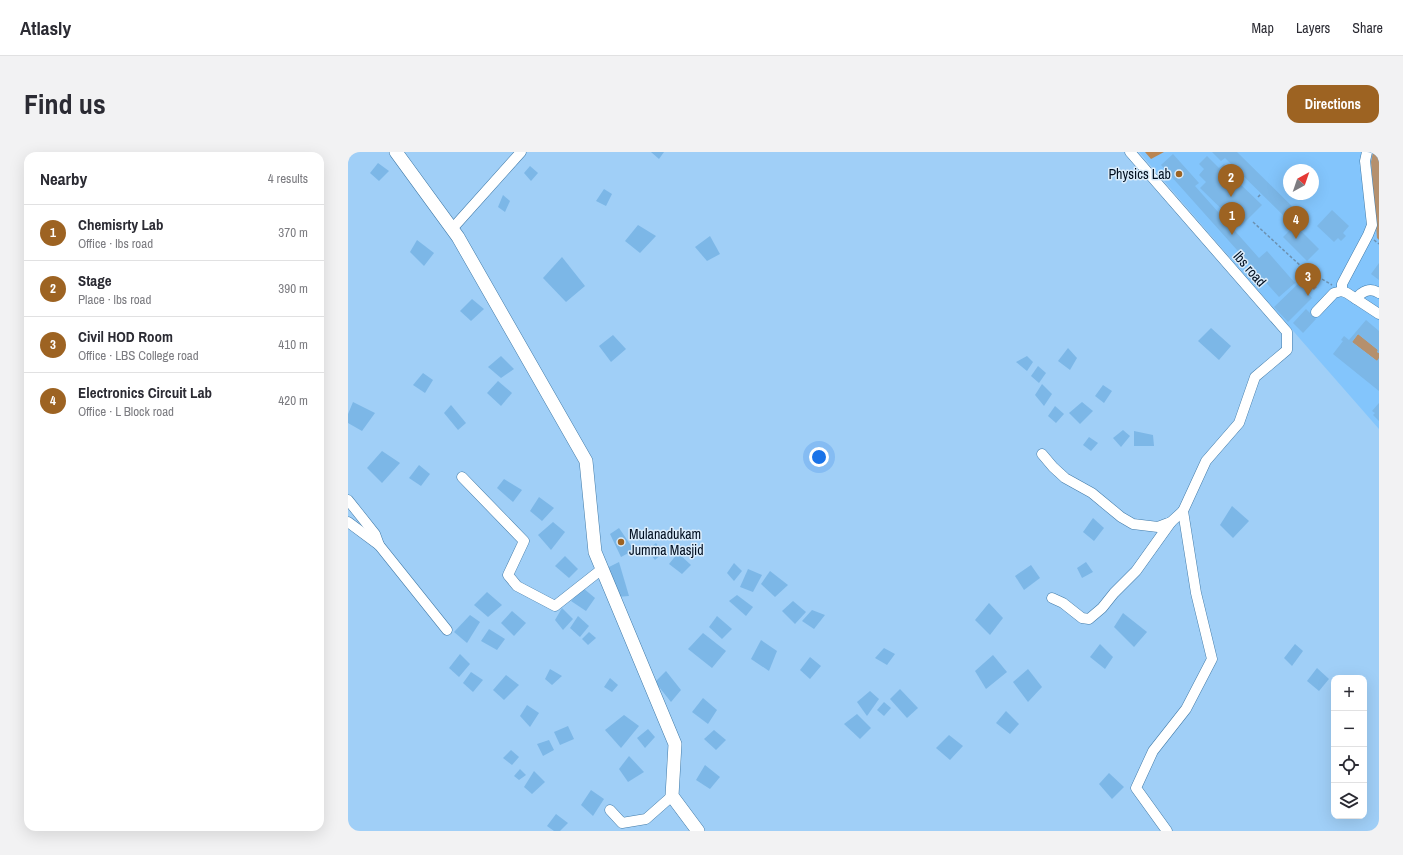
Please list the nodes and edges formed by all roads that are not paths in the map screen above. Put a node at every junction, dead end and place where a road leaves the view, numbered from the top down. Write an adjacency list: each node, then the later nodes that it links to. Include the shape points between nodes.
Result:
1 (396, 152): 5 (main road)
2 (521, 152): 5 (street)
3 (1130, 152): 14 (street, lbs road, via 1287,332 1287,350 1255,377 1239,423 1206,461)
4 (1367, 152): 6 (street, via 1365,161 1372,225 1342,284)
5 (452, 229): 20 (main road, via 586,461 595,552)
6 (1342, 291): 8 (street); 9 (street, via 1334,293)
7 (1379, 293): 8 (street, via 1369,289)
8 (1356, 299): 10 (street)
9 (1316, 312)
10 (1379, 314)
11 (1042, 454): 17 (street, via 1066,478 1132,524 1158,527)
12 (462, 477): 20 (street, via 524,542 508,575 517,586 555,606)
13 (348, 500): 18 (street)
14 (1183, 511): 17 (street); 26 (street, via 1196,593 1212,659 1186,709 1153,751 1136,788)
15 (348, 515): 18 (street)
16 (348, 522): 19 (street)
17 (1171, 522): 21 (street, via 1136,571 1090,620 1082,618)
18 (367, 524): 19 (street, via 375,534)
19 (378, 545): 22 (street)
20 (602, 569): 23 (main road, via 675,744)
21 (1052, 598)
22 (447, 630)
23 (672, 796): 24 (street, via 646,819 622,823); 25 (main road)
24 (610, 810)
25 (698, 831)
26 (1167, 831)

